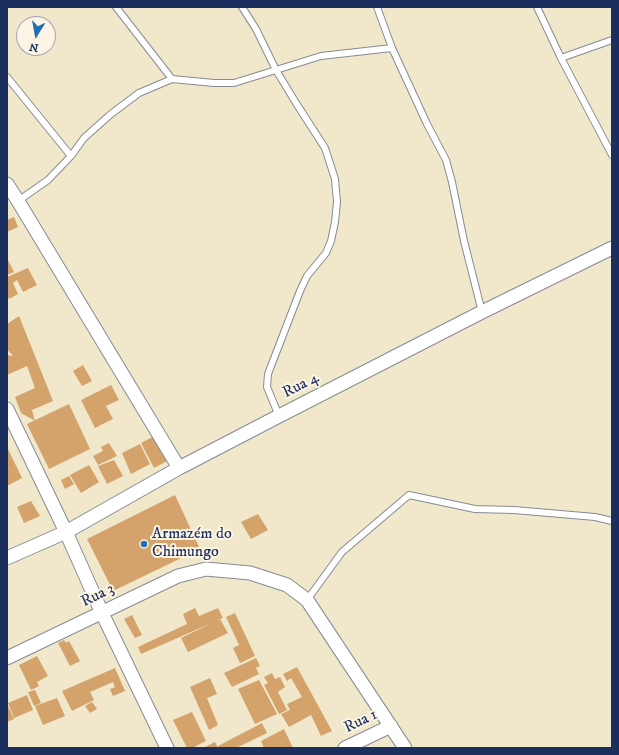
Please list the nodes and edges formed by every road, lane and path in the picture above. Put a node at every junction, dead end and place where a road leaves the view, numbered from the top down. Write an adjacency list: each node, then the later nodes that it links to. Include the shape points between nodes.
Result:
1 (116, 7): 10 (lane)
2 (242, 7): 8 (lane)
3 (377, 7): 6 (lane)
4 (537, 7): 7 (lane)
5 (612, 40): 7 (lane)
6 (392, 48): 8 (lane, via 321,56); 16 (lane, via 446,160)
7 (561, 58): 11 (lane)
8 (276, 70): 10 (lane, via 234,83); 18 (lane, via 325,148 335,179 336,202 331,241 326,253 307,276 268,374 267,387)
9 (7, 77): 12 (lane)
10 (172, 78): 12 (lane, via 139,93 111,114 84,138)
11 (612, 155)
12 (71, 156): 14 (lane, via 48,180)
13 (7, 184): 14 (street)
14 (18, 201): 20 (street)
15 (612, 248): 16 (street, Rua 4)
16 (482, 312): 18 (street, Rua 4)
17 (7, 409): 19 (street)
18 (279, 416): 20 (street, Rua 4)
19 (10, 422): 22 (street)
20 (180, 468): 22 (street, Rua 4)
21 (612, 521): 24 (lane, via 587,516 475,509 409,495 342,552)
22 (66, 532): 23 (street, Rua 4); 25 (street)
23 (7, 558)
24 (307, 600): 25 (street, Rua 3, via 287,585 250,573 206,569 178,576); 27 (street, Rua 3)
25 (102, 613): 26 (street, Rua 3); 28 (street)
26 (7, 658)
27 (391, 726): 29 (street, Rua 1); 30 (street, Rua 3)
28 (168, 748)
29 (345, 748)
30 (405, 748)

